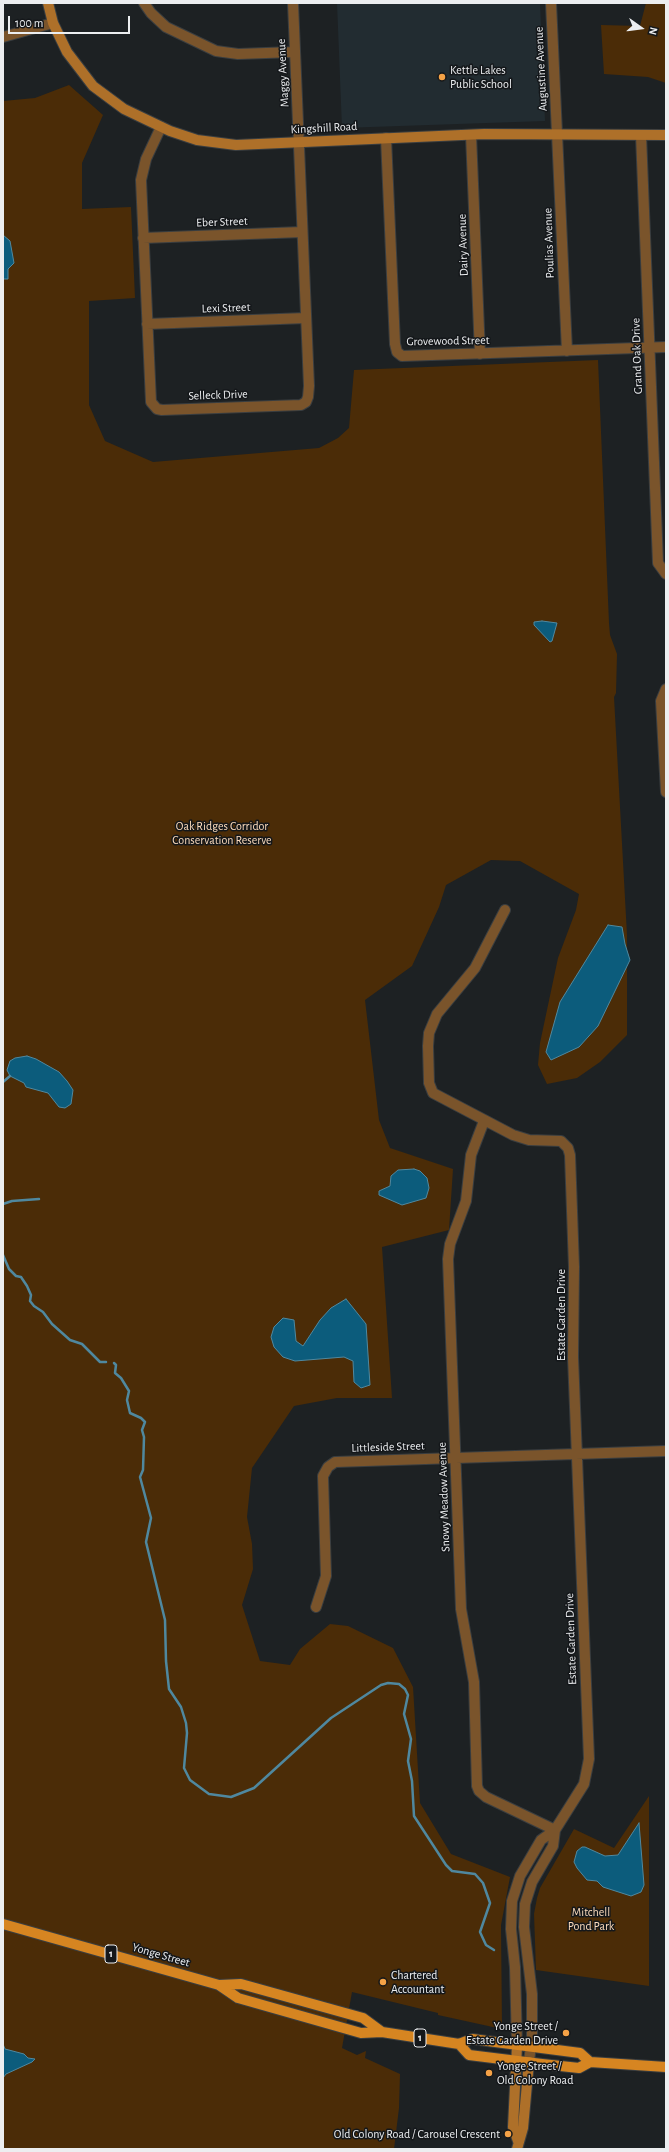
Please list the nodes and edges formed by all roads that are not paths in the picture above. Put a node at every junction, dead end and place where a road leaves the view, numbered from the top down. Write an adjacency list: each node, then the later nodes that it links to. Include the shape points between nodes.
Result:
1 (48, 3): 5 (street, Kingshill Road)
2 (144, 3): 7 (street, via 151,14 166,27 216,51 238,54)
3 (293, 3): 7 (street, Maggy Avenue)
4 (551, 3): 9 (street, Augustine Avenue)
5 (53, 23): 6 (street); 8 (street, Kingshill Road, via 67,52 93,86 124,109)
6 (3, 37)
7 (294, 52): 14 (street, Maggy Avenue)
8 (161, 127): 14 (street, Kingshill Road, via 190,138 217,144); 16 (street, Selleck Drive, via 142,170)
9 (558, 134): 10 (street, Kingshill Road); 11 (street, Kingshill Road); 21 (street, Poulias Avenue)
10 (471, 135): 13 (street, Kingshill Road); 22 (street, Dairy Avenue)
11 (641, 135): 12 (street, Kingshill Road); 20 (street, Grand Oak Drive)
12 (666, 135)
13 (386, 138): 14 (street, Kingshill Road); 22 (street, Grovewood Street, via 394,333 397,352 402,356 413,357)
14 (299, 142): 15 (street, Selleck Drive)
15 (302, 232): 16 (street, Eber Street); 17 (street, Selleck Drive)
16 (143, 238): 18 (street, Selleck Drive)
17 (306, 318): 18 (street, Lexi Street); 18 (street, Selleck Drive, via 308,397 301,405 288,406 157,409 153,406 150,396)
18 (147, 324)
19 (666, 347): 20 (street, Grovewood Street)
20 (650, 348): 21 (street, Grovewood Street); 23 (street, Grand Oak Drive, via 658,562)
21 (567, 351): 22 (street, Grovewood Street)
22 (480, 354)
23 (666, 574)
24 (666, 689): 25 (street, via 661,701)
25 (666, 792)
26 (505, 910): 27 (street, Estate Garden Drive, via 474,968 437,1014 429,1033 429,1083 433,1093)
27 (484, 1121): 29 (street, Estate Garden Drive, via 520,1138 561,1141 570,1152); 30 (street, Snowy Meadow Avenue, via 470,1155 466,1201 450,1244 448,1259)
28 (666, 1451): 29 (street, Littleside Street)
29 (577, 1454): 30 (street, Littleside Street); 32 (street, Estate Garden Drive, via 589,1759 584,1784)
30 (455, 1459): 31 (street, Littleside Street, via 335,1462 328,1467 323,1476 326,1576); 32 (street, Snowy Meadow Avenue, via 461,1609 474,1682 478,1789 486,1797)
31 (316, 1607)
32 (555, 1830): 35 (street, Estate Garden Drive, via 553,1846 532,1882 525,1904 524,1927); 36 (street, Estate Garden Drive, via 541,1840 520,1876 512,1901 511,1929)
33 (3, 1924): 34 (main road, Yonge Street / 1)
34 (219, 1985): 37 (main road, Yonge Street / 1, via 238,1998 334,2027 361,2033); 37 (main road, Yonge Street / 1, via 242,1984 363,2018)
35 (532, 1994): 36 (street); 40 (street, Estate Garden Drive)
36 (516, 1996): 39 (street, Estate Garden Drive)
37 (382, 2032): 38 (main road, Yonge Street / 1)
38 (459, 2044): 39 (main road, Yonge Street / 1, via 472,2039); 41 (main road, Yonge Street / 1, via 469,2055)
39 (517, 2046): 40 (main road, Yonge Street / 1); 41 (street)
40 (531, 2048): 42 (street, Estate Garden Drive); 43 (main road, Yonge Street / 1, via 580,2053)
41 (517, 2061): 42 (main road, Yonge Street / 1); 45 (street, via 513,2127)
42 (529, 2062): 43 (main road, Yonge Street / 1, via 579,2068); 45 (street, via 523,2128)
43 (590, 2062): 44 (main road, Yonge Street / 1)
44 (666, 2068)
45 (517, 2145)

